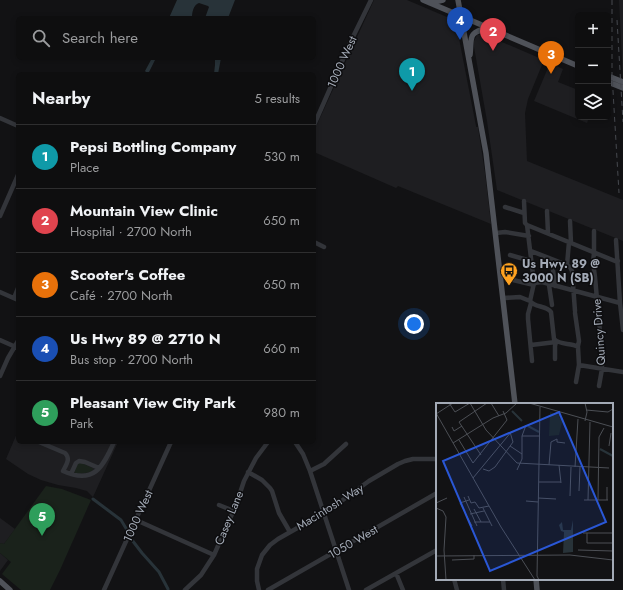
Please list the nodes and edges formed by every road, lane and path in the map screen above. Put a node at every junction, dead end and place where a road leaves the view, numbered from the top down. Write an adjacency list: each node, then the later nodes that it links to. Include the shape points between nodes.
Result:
1 (370, 0): 15 (street, 1000 West)
2 (422, 0): 5 (main road)
3 (443, 0): 5 (main road)
4 (458, 0): 6 (main road)
5 (430, 3): 6 (main road)
6 (461, 16): 7 (main road); 8 (main road)
7 (488, 28): 8 (main road, via 477,31 472,36); 9 (main road)
8 (470, 61): 26 (main road, via 486,153)
9 (575, 65)
10 (611, 77): 11 (main road)
11 (623, 82)
12 (611, 83): 13 (main road)
13 (623, 88)
14 (0, 118): 16 (street)
15 (316, 120)
16 (16, 125)
17 (16, 180): 22 (street)
18 (524, 201): 21 (street)
19 (505, 207): 21 (street)
20 (547, 211): 27 (street)
21 (524, 213): 24 (street)
22 (0, 216)
23 (570, 220): 30 (street)
24 (527, 225): 27 (street); 28 (street)
25 (594, 231): 34 (street, Quincy Drive)
26 (496, 233): 28 (street); 46 (main road)
27 (548, 233): 30 (street)
28 (529, 236): 33 (street)
29 (616, 240): 37 (street)
30 (570, 242): 34 (street); 38 (street)
31 (316, 243): 32 (street)
32 (324, 247)
33 (531, 251): 36 (street); 38 (street)
34 (594, 253): 37 (street); 45 (street, Quincy Drive)
35 (510, 255): 36 (street)
36 (531, 261): 41 (street)
37 (618, 261): 49 (street)
38 (567, 265): 43 (street, via 571,269)
39 (553, 270): 42 (street)
40 (514, 280): 41 (street)
41 (534, 284): 42 (street, via 542,282); 48 (street)
42 (552, 285): 43 (street); 50 (street)
43 (573, 291): 45 (street); 55 (street)
44 (0, 292): 47 (street)
45 (597, 297): 49 (street); 60 (street, Quincy Drive)
46 (504, 298): 48 (street, via 520,297); 65 (main road)
47 (16, 299)
48 (530, 302): 50 (street); 54 (street, via 528,319)
49 (620, 303): 51 (street)
50 (550, 307): 53 (street)
51 (623, 330)
52 (0, 340): 56 (street)
53 (556, 342): 54 (street); 55 (street); 57 (street)
54 (531, 345): 58 (street)
55 (578, 346): 59 (street)
56 (16, 348): 62 (street)
57 (555, 359)
58 (532, 361)
59 (579, 365): 60 (street); 63 (street)
60 (602, 369): 61 (street); 64 (street, Quincy Drive)
61 (623, 372)
62 (0, 376)
63 (576, 382)
64 (599, 386)
65 (515, 403)
66 (45, 444): 76 (street, via 67,455 63,471)
67 (113, 444): 73 (street)
68 (170, 444): 81 (street, 1000 West)
69 (266, 444): 75 (street, Casey Lane)
70 (296, 444): 74 (street)
71 (346, 444): 74 (street, via 324,464)
72 (436, 460): 80 (street, Macintosh Way, via 413,459 398,464)
73 (100, 468): 76 (street, via 86,476); 76 (street, via 79,461)
74 (310, 471): 80 (street)
75 (248, 472): 79 (street, Casey Lane); 82 (street, via 270,488 279,513)
76 (71, 474)
77 (436, 494): 84 (street, 1050 West)
78 (219, 505): 79 (street)
79 (234, 511): 85 (street, Casey Lane)
80 (323, 513): 82 (street, Macintosh Way); 84 (street)
81 (136, 520): 85 (street); 92 (street, 1000 West)
82 (290, 532): 94 (street, Macintosh Way, via 270,545 262,556 257,569)
83 (436, 551): 86 (street)
84 (336, 552): 95 (street, 1050 West); 96 (street)
85 (214, 555): 93 (street, Casey Lane, via 201,575)
86 (396, 573): 97 (street); 98 (street)
87 (454, 580): 99 (street)
88 (503, 580): 100 (street)
89 (536, 580): 101 (main road)
90 (0, 581): 91 (main road)
91 (10, 590)
92 (104, 590)
93 (185, 590)
94 (259, 590)
95 (268, 590)
96 (349, 590)
97 (366, 590)
98 (403, 590)
99 (457, 590)
100 (504, 590)
101 (537, 590)

